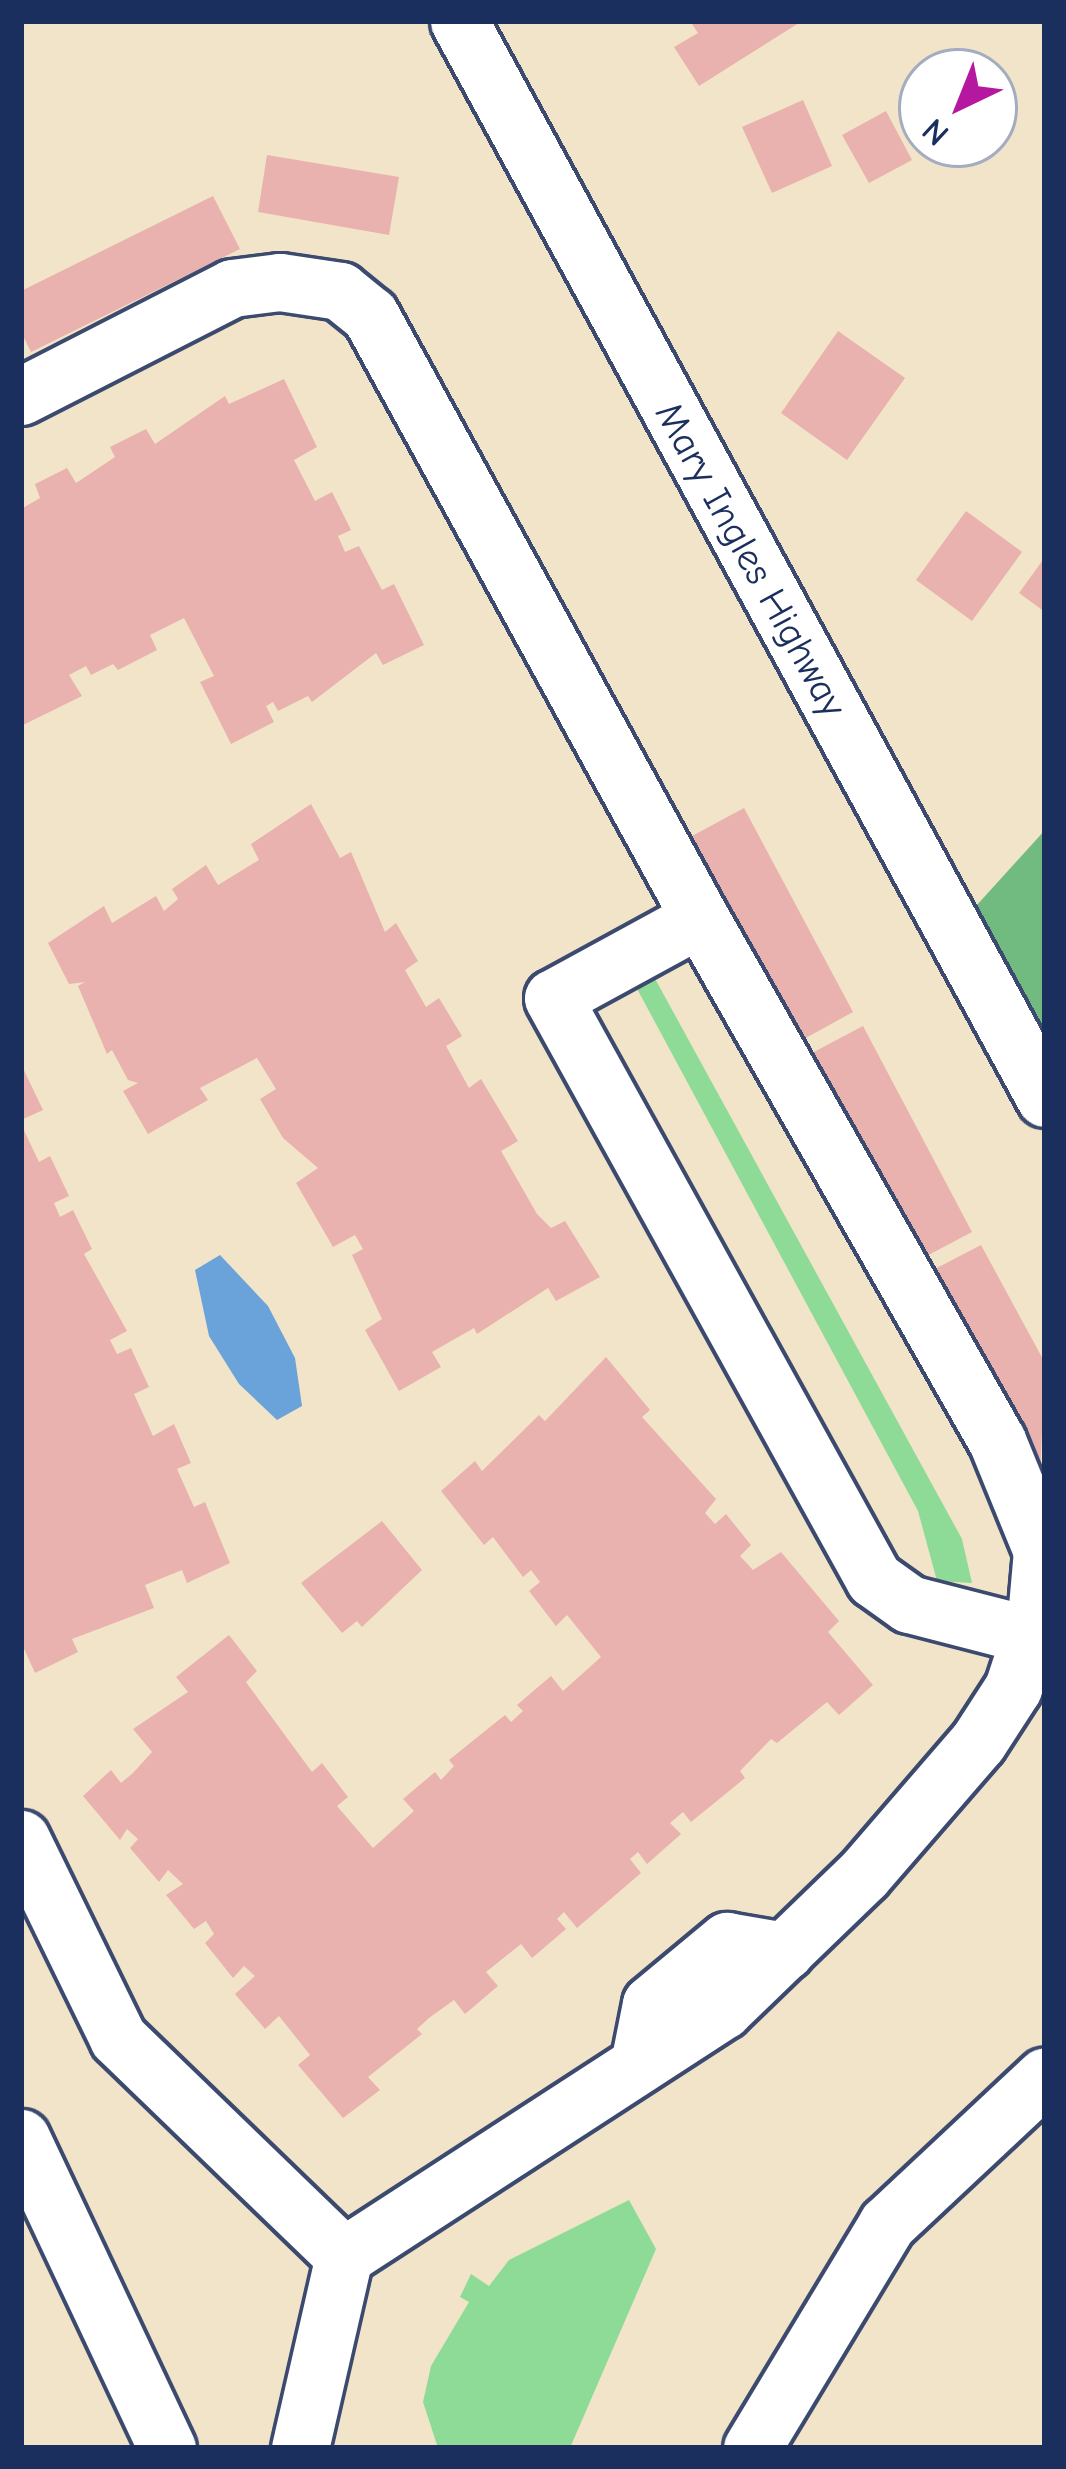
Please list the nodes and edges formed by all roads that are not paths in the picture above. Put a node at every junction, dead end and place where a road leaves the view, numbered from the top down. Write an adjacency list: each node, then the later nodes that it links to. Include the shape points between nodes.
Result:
1 (459, 21): 4 (street, Mary Ingles Highway)
2 (21, 396): 3 (street, via 232,288 280,282 340,291 370,315)
3 (700, 918): 5 (street, via 997,1441 1042,1551); 5 (street, via 554,998 874,1580 909,1604)
4 (1045, 1098)
5 (1030, 1635): 9 (street, via 1013,1688 978,1742 723,2010)
6 (21, 1839): 9 (street, via 118,2038)
7 (1045, 2076): 12 (street, via 887,2224)
8 (21, 2138): 10 (street)
9 (344, 2256): 11 (street)
10 (167, 2448)
11 (300, 2448)
12 (752, 2448)

